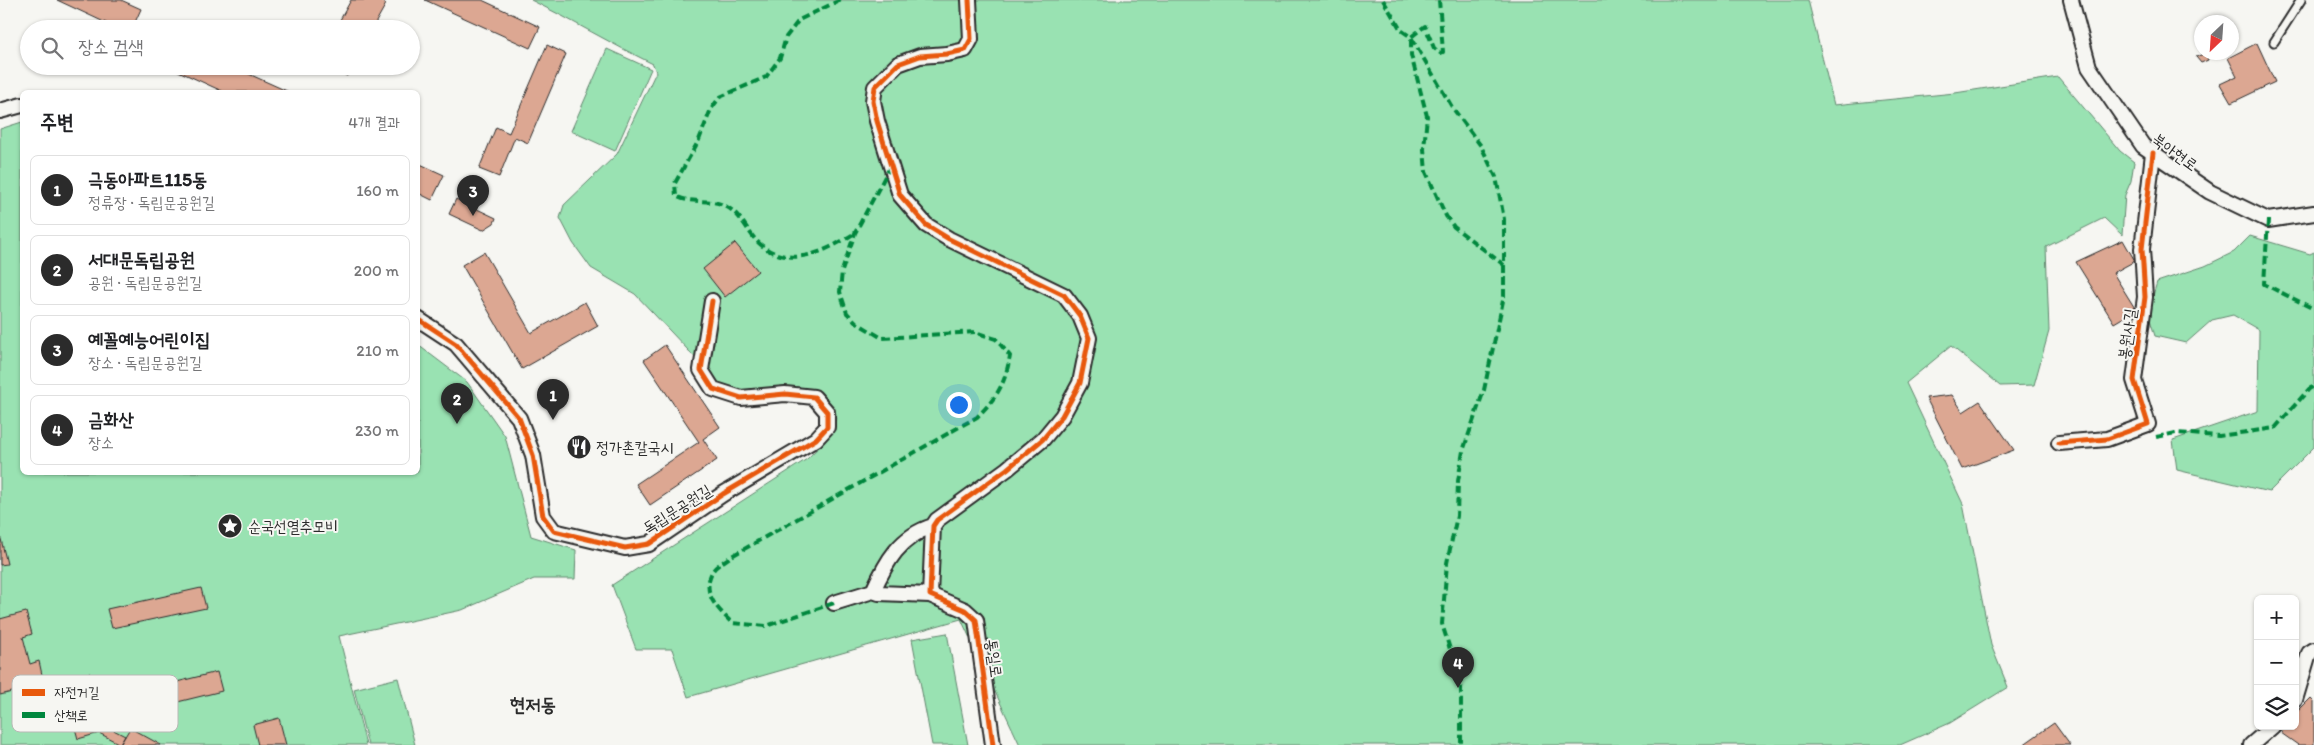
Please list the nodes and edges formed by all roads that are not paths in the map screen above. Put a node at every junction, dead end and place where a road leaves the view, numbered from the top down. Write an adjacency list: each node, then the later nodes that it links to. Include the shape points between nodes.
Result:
1 (969, 0): 12 (street, via 971,39 965,50 920,56 898,64 875,87 873,101 877,121 900,195 926,225 1064,295 1080,316 1089,338 1080,383 1062,416 1021,457)
2 (2071, 0): 7 (street, 북아현로, via 2089,67 2142,146)
3 (2301, 0): 4 (lane)
4 (2274, 42)
5 (20, 106): 6 (street)
6 (0, 111)
7 (2154, 153): 8 (street, 북아현로, via 2210,192 2268,220); 11 (street, 봉원사길, via 2142,249 2145,297 2134,380 2148,424 2107,439)
8 (2314, 213)
9 (712, 301): 10 (street, 독립문공원길, via 701,370 713,389 741,398 785,394 814,397 827,412 827,427 816,439 723,494 649,544 625,548 554,531 543,516 533,455 519,418 456,344)
10 (420, 320)
11 (2059, 444)
12 (933, 526): 13 (street, via 920,530 887,560); 14 (street)
13 (873, 591): 14 (street); 15 (street)
14 (930, 595): 19 (street, 통일로, via 965,610 976,620)
15 (834, 603)
16 (2314, 650): 17 (street, via 2309,654)
17 (2299, 687)
18 (2268, 730): 20 (street)
19 (994, 745)
20 (2251, 745)

